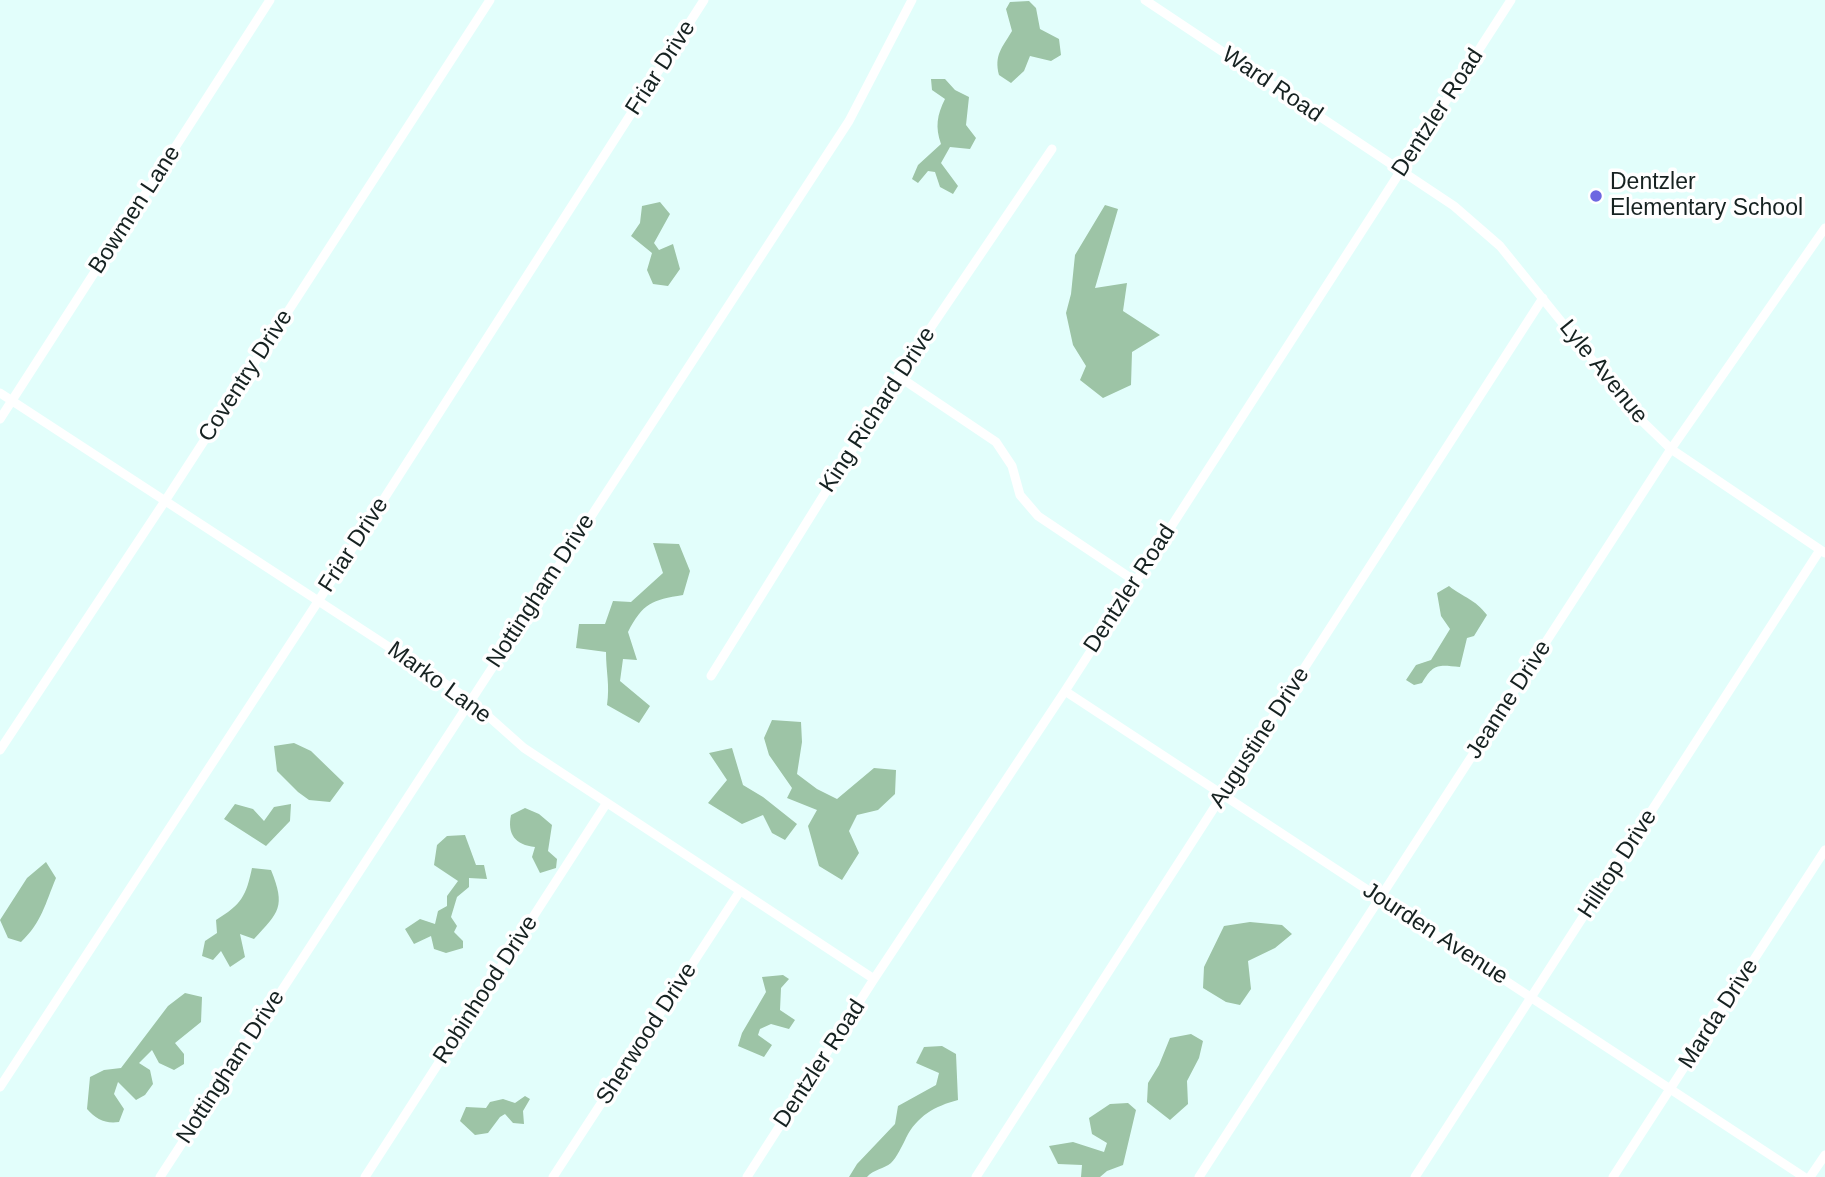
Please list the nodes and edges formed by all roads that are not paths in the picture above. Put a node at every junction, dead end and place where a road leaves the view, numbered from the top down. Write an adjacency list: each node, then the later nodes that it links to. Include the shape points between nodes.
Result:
1 (270, 0): 13 (street, Bowmen Lane)
2 (490, 0): 16 (street, Coventry Drive)
3 (704, 0): 19 (street, Friar Drive)
4 (912, 0): 22 (street, Nottingham Drive, via 849,121)
5 (1145, 0): 8 (street, Ward Road)
6 (1511, 0): 8 (street, Dentzler Road)
7 (1052, 149): 11 (street, King Richard Drive)
8 (1400, 170): 10 (street, Lyle Avenue, via 1454,206 1500,246); 18 (street, Dentzler Road)
9 (1825, 228): 15 (street, Jeanne Drive)
10 (1543, 298): 15 (street, Lyle Avenue, via 1641,420); 24 (street, Augustine Drive)
11 (898, 376): 18 (street, via 996,442 1012,466 1020,495 1038,516); 20 (street, King Richard Drive)
12 (0, 393): 13 (street, Marko Lane)
13 (12, 401): 14 (street, Bowmen Lane); 16 (street, Marko Lane)
14 (0, 419)
15 (1671, 449): 17 (street, Lyle Avenue); 28 (street, Jeanne Drive)
16 (165, 501): 19 (street, Marko Lane); 23 (street, Coventry Drive)
17 (1822, 551): 30 (street, Hilltop Drive)
18 (1135, 581): 21 (street, Dentzler Road)
19 (319, 600): 22 (street, Marko Lane); 31 (street, Friar Drive)
20 (711, 676)
21 (1065, 691): 24 (street, Jourden Avenue); 29 (street, Dentzler Road)
22 (470, 700): 25 (street, Marko Lane, via 523,748); 34 (street, Nottingham Drive)
23 (0, 750)
24 (1223, 795): 28 (street, Jourden Avenue); 38 (street, Augustine Drive)
25 (607, 804): 27 (street, Marko Lane); 35 (street, Robinhood Drive)
26 (1825, 850): 32 (street, Marda Drive)
27 (740, 891): 29 (street, Marko Lane); 36 (street, Sherwood Drive)
28 (1380, 899): 30 (street, Jourden Avenue); 39 (street, Jeanne Drive)
29 (874, 979): 37 (street, Dentzler Road)
30 (1532, 998): 32 (street, Jourden Avenue); 40 (street, Hilltop Drive)
31 (0, 1087)
32 (1671, 1088): 41 (street, Marda Drive); 42 (street, Jourden Avenue)
33 (1825, 1155): 43 (street)
34 (160, 1177)
35 (365, 1177)
36 (553, 1177)
37 (747, 1177)
38 (976, 1177)
39 (1199, 1177)
40 (1415, 1177)
41 (1612, 1177)
42 (1804, 1177)
43 (1810, 1177)

